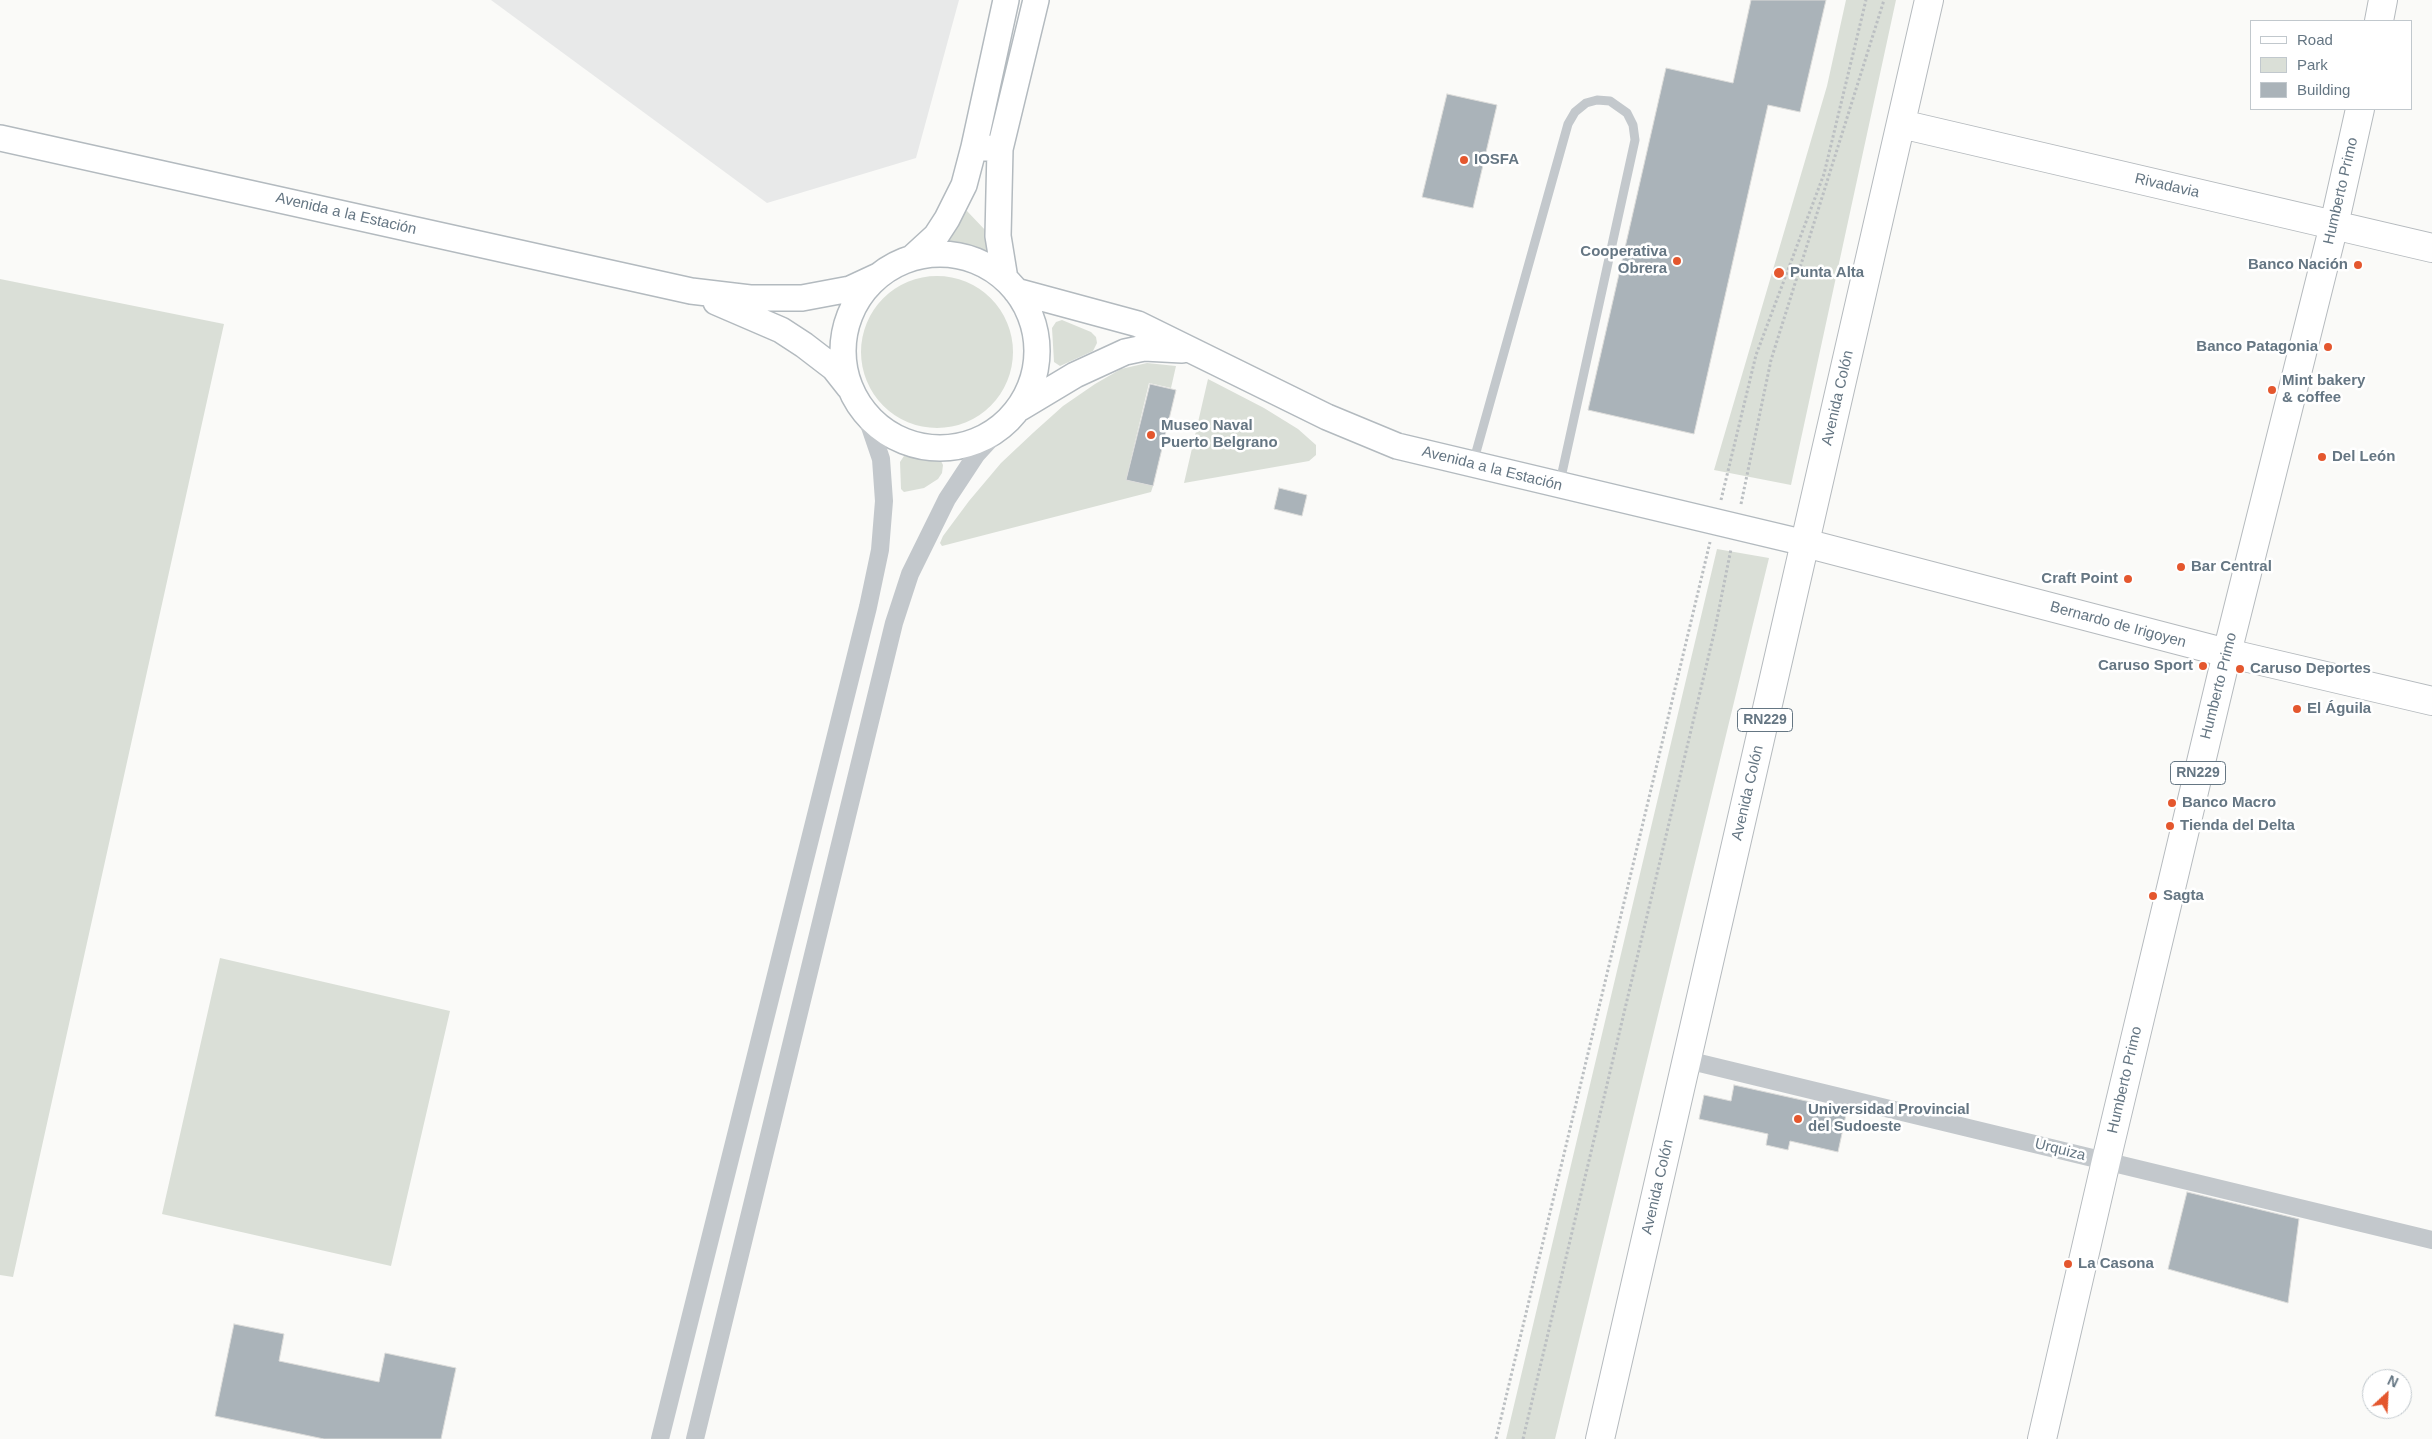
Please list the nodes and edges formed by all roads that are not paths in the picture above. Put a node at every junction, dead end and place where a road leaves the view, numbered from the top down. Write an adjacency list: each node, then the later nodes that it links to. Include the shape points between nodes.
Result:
1 (1006, 0): 9 (street)
2 (1036, 0): 10 (street)
3 (1929, 0): 7 (main road, Avenida Colón / RN229)
4 (2383, 0): 5 (main road)
5 (2379, 20)
6 (2360, 110): 11 (main road, Humberto Primo / RN229)
7 (1901, 124): 11 (main road, Rivadavia); 23 (main road, Avenida Colón / RN229)
8 (0, 138): 16 (street, Avenida a la Estación)
9 (974, 147): 10 (street); 13 (street, via 964,185 947,219 936,236)
10 (1000, 149): 15 (street, via 998,236)
11 (2334, 225): 12 (main road, Rivadavia); 24 (main road, Humberto Primo / RN229)
12 (2432, 248)
13 (912, 258): 14 (street); 15 (street, via 928,255 961,257 977,262)
14 (878, 276): 16 (street, via 850,289 802,298 750,298); 18 (street, via 858,300 846,329 844,360)
15 (1011, 285): 17 (street, Avenida a la Estación, via 1138,324); 20 (street, via 1032,319 1037,350 1032,381)
16 (691, 291): 18 (street, via 781,330 834,368)
17 (1195, 350): 20 (street, via 1144,348 1125,352 1075,375); 21 (street, Avenida a la Estación, via 1327,417 1388,442)
18 (852, 390): 19 (street)
19 (866, 412): 20 (street, via 894,436 916,445 941,448 977,441); 29 (street, via 881,459 884,501 880,550)
20 (1013, 415): 30 (street, via 976,455 947,499 910,574 897,615)
21 (1473, 464): 22 (street, Avenida a la Estación); 22 (lane, via 1568,124 1586,103 1610,101 1627,113 1635,140)
22 (1559, 485): 23 (street, Avenida a la Estación)
23 (1805, 543): 24 (main road, Bernardo de Irigoyen); 26 (main road, Avenida Colón / RN229)
24 (2227, 654): 25 (main road, Bernardo de Irigoyen); 27 (main road, Humberto Primo / RN229)
25 (2432, 701)
26 (1687, 1060): 27 (street, Urquiza); 31 (main road, Avenida Colón / RN229)
27 (2106, 1161): 28 (street, Urquiza); 32 (main road, Humberto Primo / RN229)
28 (2432, 1240)
29 (660, 1439)
30 (695, 1439)
31 (1600, 1439)
32 (2042, 1439)

